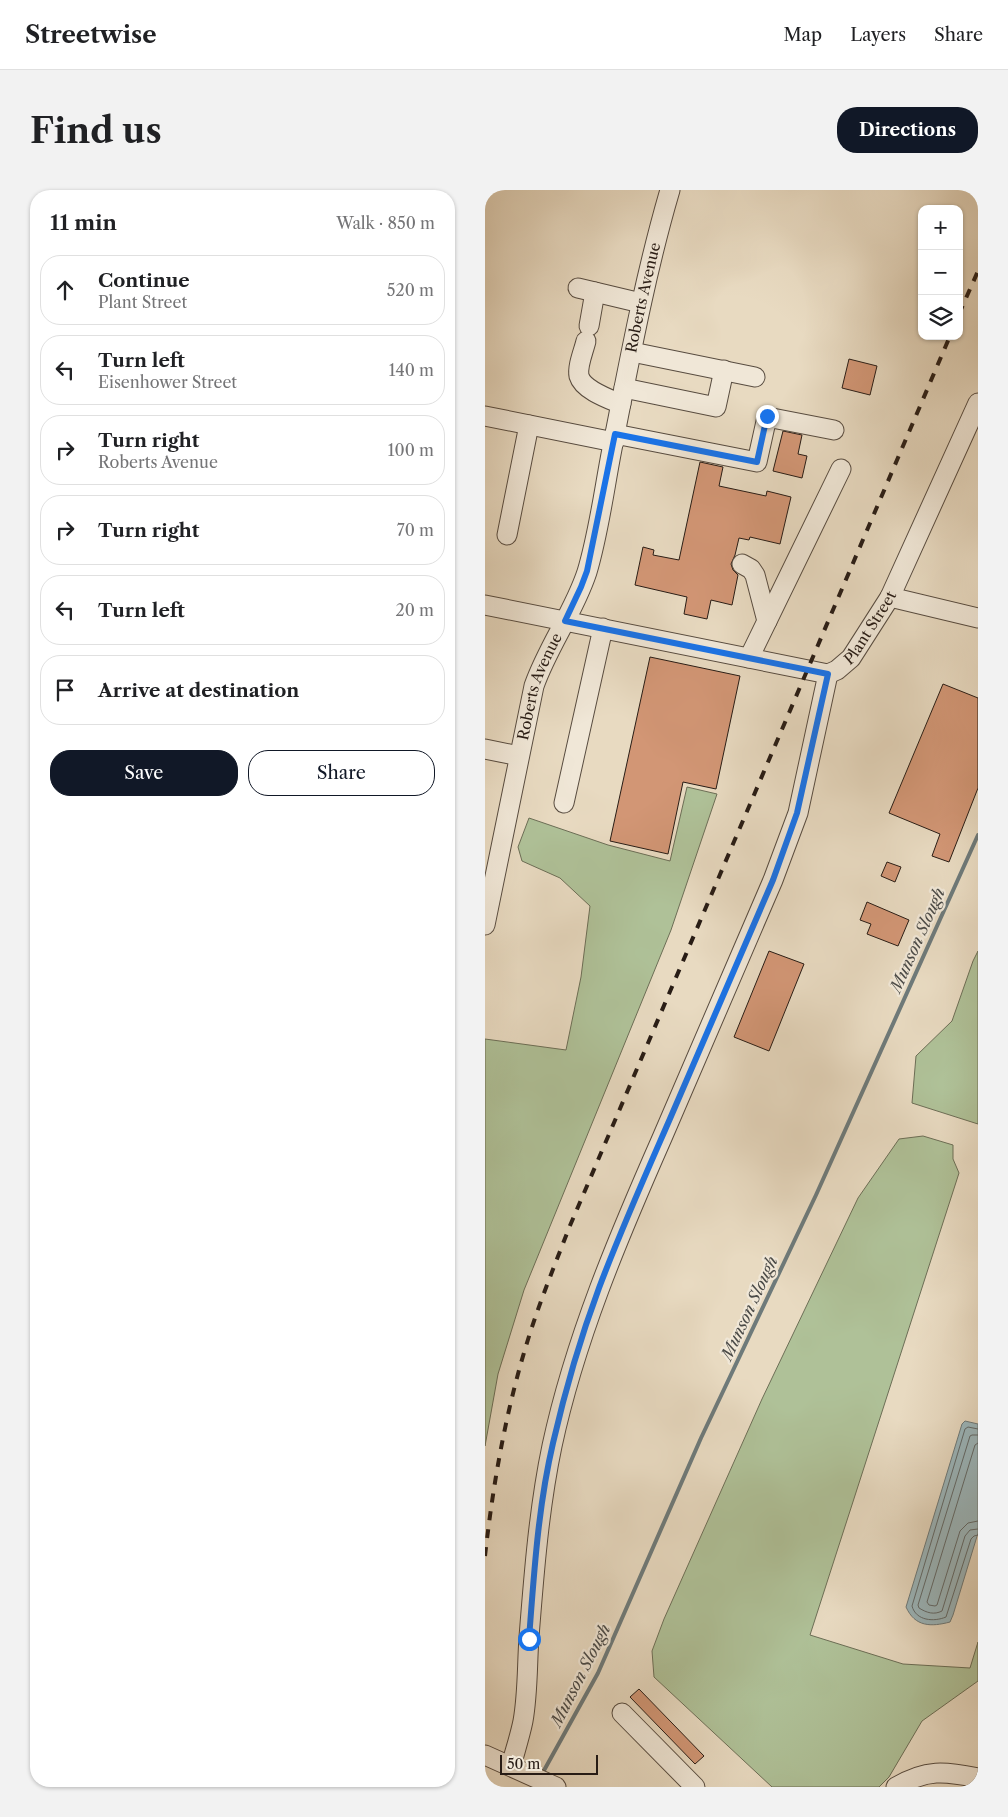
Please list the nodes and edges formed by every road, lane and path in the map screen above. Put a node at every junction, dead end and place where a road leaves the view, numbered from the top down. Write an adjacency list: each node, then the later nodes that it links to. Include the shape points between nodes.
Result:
1 (670, 190): 2 (street, Roberts Avenue)
2 (641, 303): 3 (street, Roberts Avenue); 6 (street, via 587,290 588,333 579,376 584,384 602,396)
3 (632, 352): 4 (street); 6 (street, Roberts Avenue)
4 (723, 370): 5 (street); 6 (street, via 717,407)
5 (755, 377)
6 (623, 396): 11 (street, Roberts Avenue)
7 (978, 403): 15 (street, Plant Street)
8 (485, 416): 9 (street)
9 (529, 425): 11 (street); 13 (street)
10 (834, 430): 11 (street, via 767,416 757,462)
11 (615, 438): 19 (street, Roberts Avenue, via 587,571)
12 (841, 469): 20 (street)
13 (507, 535)
14 (742, 564): 20 (street, via 755,575)
15 (890, 597): 18 (street); 24 (street, Plant Street, via 851,658)
16 (485, 605): 17 (street)
17 (526, 613): 19 (street); 23 (street, via 542,629)
18 (978, 618)
19 (565, 621): 21 (street); 23 (street, Roberts Avenue)
20 (767, 621): 22 (street)
21 (603, 628): 22 (street); 27 (street)
22 (749, 658): 24 (street)
23 (544, 659): 26 (street, Roberts Avenue)
24 (828, 674): 32 (street, Plant Street, via 791,833 640,1187 583,1331 552,1445 545,1486)
25 (485, 749): 26 (street)
26 (519, 756): 28 (street, Roberts Avenue)
27 (565, 803)
28 (490, 875): 29 (street, Roberts Avenue)
29 (485, 925)
30 (622, 1713): 35 (street)
31 (485, 1754): 32 (street)
32 (517, 1769): 34 (street)
33 (978, 1778): 36 (street, via 947,1772 929,1773)
34 (555, 1786)
35 (695, 1787)
36 (896, 1787)

